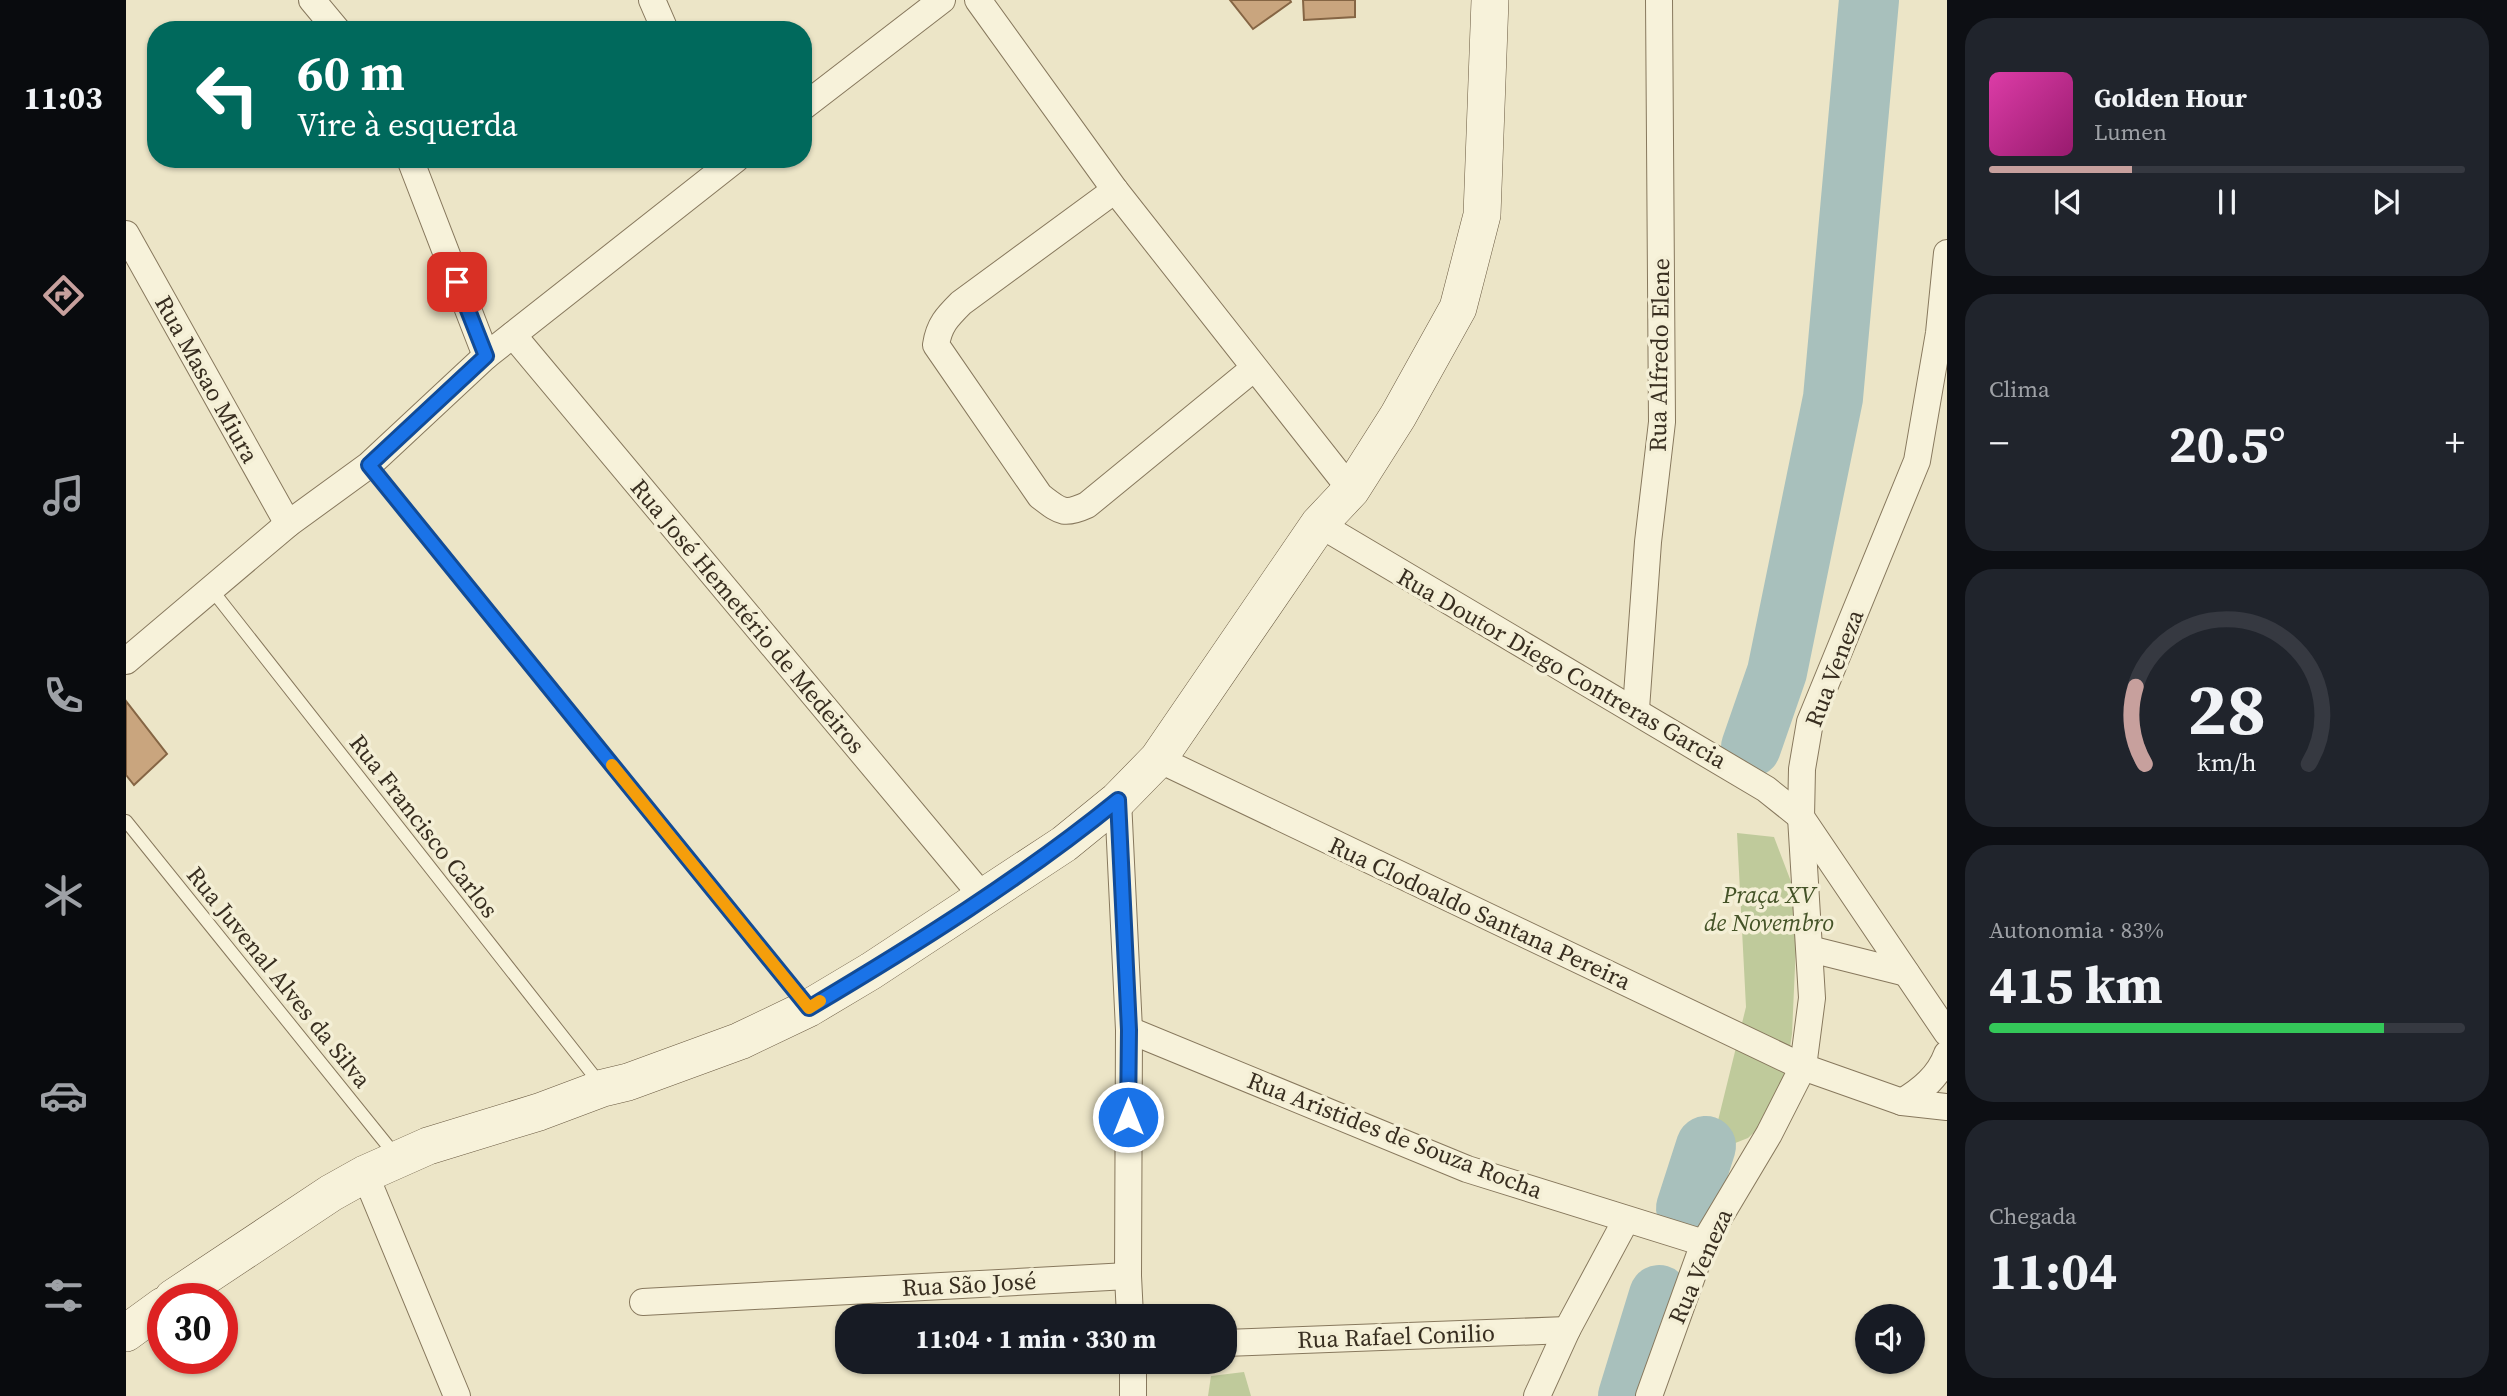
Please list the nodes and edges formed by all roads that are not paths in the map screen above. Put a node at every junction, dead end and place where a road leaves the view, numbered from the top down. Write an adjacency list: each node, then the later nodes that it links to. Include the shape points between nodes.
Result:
1 (312, 0): 7 (street)
2 (652, 0): 8 (street)
3 (942, 0): 9 (street)
4 (978, 0): 12 (street)
5 (1490, 0): 19 (main road, via 1482,215 1458,308 1398,416)
6 (1659, 0): 24 (street, Rua Alfredo Elene, via 1662,422)
7 (330, 21)
8 (661, 21)
9 (812, 100)
10 (413, 168): 16 (street)
11 (710, 168): 15 (street)
12 (1115, 190): 17 (street); 17 (street, via 961,303 938,332 936,345 1040,496 1071,513 1087,505)
13 (126, 234): 20 (street, Rua Masao Miura)
14 (1947, 253): 27 (street, Rua Veneza, via 1940,333 1917,461 1810,722 1802,769)
15 (513, 335): 16 (street); 29 (street, Rua José Hemetério de Medeiros)
16 (486, 356): 18 (street)
17 (1254, 369): 19 (street)
18 (369, 465): 20 (street); 32 (lane)
19 (1350, 490): 21 (main road)
20 (288, 524): 22 (street)
21 (1319, 524): 24 (street, Rua Doutor Diego Contreras Garcia); 25 (main road)
22 (212, 590): 23 (street); 37 (lane, Rua Francisco Carlos)
23 (126, 660)
24 (1636, 709): 27 (street, Rua Doutor Diego Contreras Garcia, via 1766,789)
25 (1158, 760): 26 (main road); 36 (street, Rua Clodoaldo Santana Pereira)
26 (1118, 800): 29 (main road, via 1064,844); 33 (street)
27 (1801, 817): 30 (street, Rua Veneza); 31 (street, Rua Doutor Diego Contreras Garcia)
28 (126, 821): 40 (lane, Rua Juvenal Alves da Silva)
29 (983, 897): 32 (main road)
30 (1811, 949): 31 (street); 36 (street, Rua Veneza, via 1812,998)
31 (1906, 973): 34 (street, Rua Doutor Diego Contreras Garcia)
32 (809, 1008): 37 (main road, via 740,1041)
33 (1129, 1030): 42 (street, Rua Aristides de Souza Rocha, via 1467,1168); 44 (street)
34 (1947, 1033)
35 (1947, 1054): 38 (street, via 1927,1083)
36 (1802, 1067): 38 (street, Rua Clodoaldo Santana Pereira); 43 (street, Rua Veneza, via 1769,1134)
37 (603, 1088): 40 (main road)
38 (1902, 1102): 39 (street, Rua Clodoaldo Santana Pereira)
39 (1947, 1107)
40 (399, 1159): 41 (main road)
41 (365, 1174): 45 (main road); 53 (street)
42 (1626, 1220): 43 (street, Rua Aristides de Souza Rocha); 49 (street)
43 (1704, 1243): 56 (street, Rua Veneza)
44 (1128, 1276): 46 (street, Rua São José); 47 (street)
45 (195, 1283)
46 (643, 1302)
47 (1129, 1304)
48 (147, 1318): 50 (main road)
49 (1567, 1330): 51 (street, Rua Rafael Conilio); 55 (street)
50 (126, 1333)
51 (1237, 1342)
52 (1133, 1374): 54 (street)
53 (457, 1396)
54 (1133, 1396)
55 (1537, 1396)
56 (1649, 1396)

